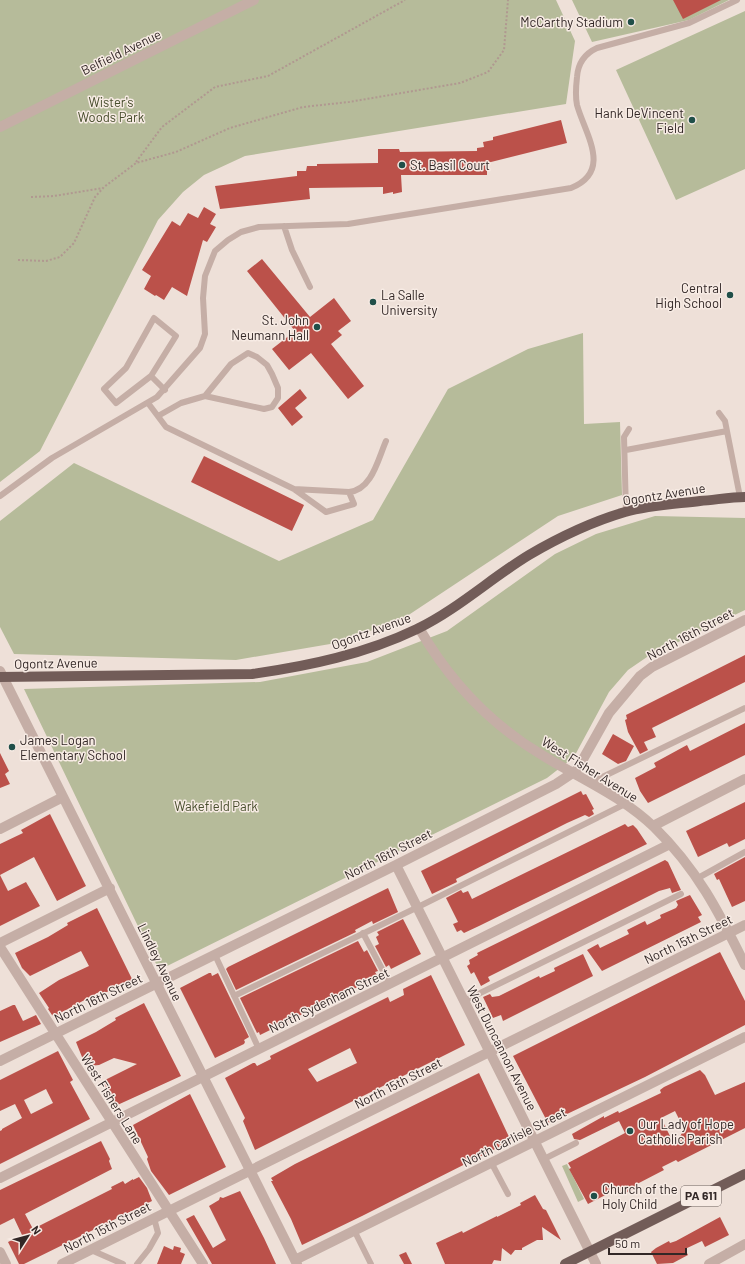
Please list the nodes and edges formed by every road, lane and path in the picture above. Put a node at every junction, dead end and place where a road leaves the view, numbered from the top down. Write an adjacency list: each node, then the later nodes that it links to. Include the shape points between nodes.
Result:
1 (254, 0): 5 (street, Belfield Avenue)
2 (405, 0): 6 (path, via 268,76 215,88 162,127)
3 (508, 0): 6 (path, via 504,50 488,72 460,83 349,102 303,107 230,128 176,152)
4 (737, 0): 9 (lane, via 688,23 588,52 578,71 576,94 595,161 589,175 571,188 348,224)
5 (0, 127)
6 (136, 163): 7 (path)
7 (104, 187): 8 (path, via 54,196); 10 (path, via 95,197 74,243 60,257 46,261)
8 (31, 197)
9 (284, 226): 11 (lane, via 292,250); 13 (lane, via 259,226 249,229 228,240 215,251 205,276 204,340)
10 (18, 260)
11 (310, 287)
12 (151, 376): 12 (lane, via 176,336 154,318 126,368 104,390 116,403); 13 (lane)
13 (165, 390): 15 (lane)
14 (205, 396): 14 (lane, via 233,400 246,406 264,409 272,406 278,398 278,388 267,365 248,353 231,364); 17 (lane, via 181,403)
15 (148, 403): 17 (lane); 24 (lane, via 52,458)
16 (719, 413): 19 (lane, via 725,421)
17 (158, 416): 22 (lane, via 166,427)
18 (629, 429): 21 (lane, via 624,437)
19 (727, 431): 21 (lane); 25 (lane)
20 (386, 441): 23 (lane, via 365,486)
21 (626, 450): 26 (lane)
22 (294, 489): 23 (lane); 23 (lane, via 326,512 354,504)
23 (349, 492)
24 (0, 496)
25 (742, 497): 26 (main road, Ogontz Avenue)
26 (626, 512): 28 (main road, Ogontz Avenue, via 577,530 528,556)
27 (745, 620): 31 (street, North 16th Street, via 652,667 640,676 609,713 583,762)
28 (419, 628): 29 (main road, Ogontz Avenue, via 385,643 336,658 252,674); 31 (street, West Fisher Avenue, via 448,672 479,707 524,744)
29 (1, 675): 34 (street, Lindley Avenue)
30 (745, 708): 33 (lane)
31 (573, 773): 33 (street, West Fisher Avenue); 40 (street, North 16th Street)
32 (745, 779): 36 (street)
33 (590, 783): 35 (street, West Fisher Avenue)
34 (63, 797): 37 (street); 42 (street, Lindley Avenue)
35 (625, 804): 36 (street, West Fisher Avenue); 44 (lane)
36 (653, 826): 38 (street, West Fisher Avenue)
37 (0, 829)
38 (670, 844): 41 (street, West Fisher Avenue); 51 (street, North Sydenham Street)
39 (745, 852): 41 (lane)
40 (396, 865): 44 (street, West Duncannon Avenue); 50 (street, North 16th Street)
41 (698, 878): 47 (street, West Fisher Avenue)
42 (110, 888): 48 (street); 53 (street, Lindley Avenue)
43 (681, 894): 56 (lane)
44 (418, 908): 46 (lane); 51 (street, West Duncannon Avenue)
45 (745, 925): 47 (street, North 15th Street)
46 (363, 933): 54 (lane); 55 (lane)
47 (729, 933): 52 (street, West Fisher Avenue); 60 (street, North 15th Street)
48 (0, 943)
49 (0, 947): 57 (street, West Fishers Lane)
50 (215, 955): 53 (street, North 16th Street); 55 (lane)
51 (443, 958): 54 (street, North Sydenham Street); 56 (street, West Duncannon Avenue)
52 (745, 966)
53 (156, 983): 57 (street, North 16th Street); 62 (street, Lindley Avenue)
54 (390, 984): 59 (street, North Sydenham Street)
55 (234, 996): 59 (lane)
56 (464, 1001): 60 (street, West Duncannon Avenue)
57 (55, 1033): 61 (street, North 16th Street); 63 (street, West Fishers Lane)
58 (745, 1037): 64 (street, North Carlisle Street)
59 (259, 1050): 62 (street, North Sydenham Street)
60 (490, 1051): 64 (street, West Duncannon Avenue); 68 (street, North 15th Street)
61 (0, 1061)
62 (204, 1076): 63 (street, North Sydenham Street); 68 (street, Lindley Avenue)
63 (111, 1122): 70 (street, North Sydenham Street); 72 (street, West Fishers Lane)
64 (535, 1141): 66 (street, West Duncannon Avenue); 67 (street, North Carlisle Street)
65 (576, 1143): 66 (lane)
66 (544, 1159): 77 (street, West Duncannon Avenue)
67 (492, 1164): 71 (lane); 74 (street, North Carlisle Street)
68 (251, 1171): 72 (street, North 15th Street); 79 (street, Lindley Avenue)
69 (745, 1174): 77 (main road, PA 611)
70 (0, 1178)
71 (508, 1194)
72 (168, 1211): 73 (street, North 15th Street); 84 (street, West Fishers Lane)
73 (154, 1218): 76 (street, North 15th Street); 83 (lane, via 158,1233)
74 (354, 1230): 79 (street, North Carlisle Street); 85 (lane)
75 (745, 1244): 88 (street)
76 (91, 1250): 81 (street, North 15th Street); 82 (lane)
77 (589, 1251): 86 (main road, PA 611); 87 (street, West Duncannon Avenue)
78 (0, 1252): 80 (street)
79 (296, 1262)
80 (6, 1264)
81 (62, 1264)
82 (123, 1264)
83 (137, 1264)
84 (203, 1264)
85 (371, 1264)
86 (564, 1264)
87 (596, 1264)
88 (709, 1264)

